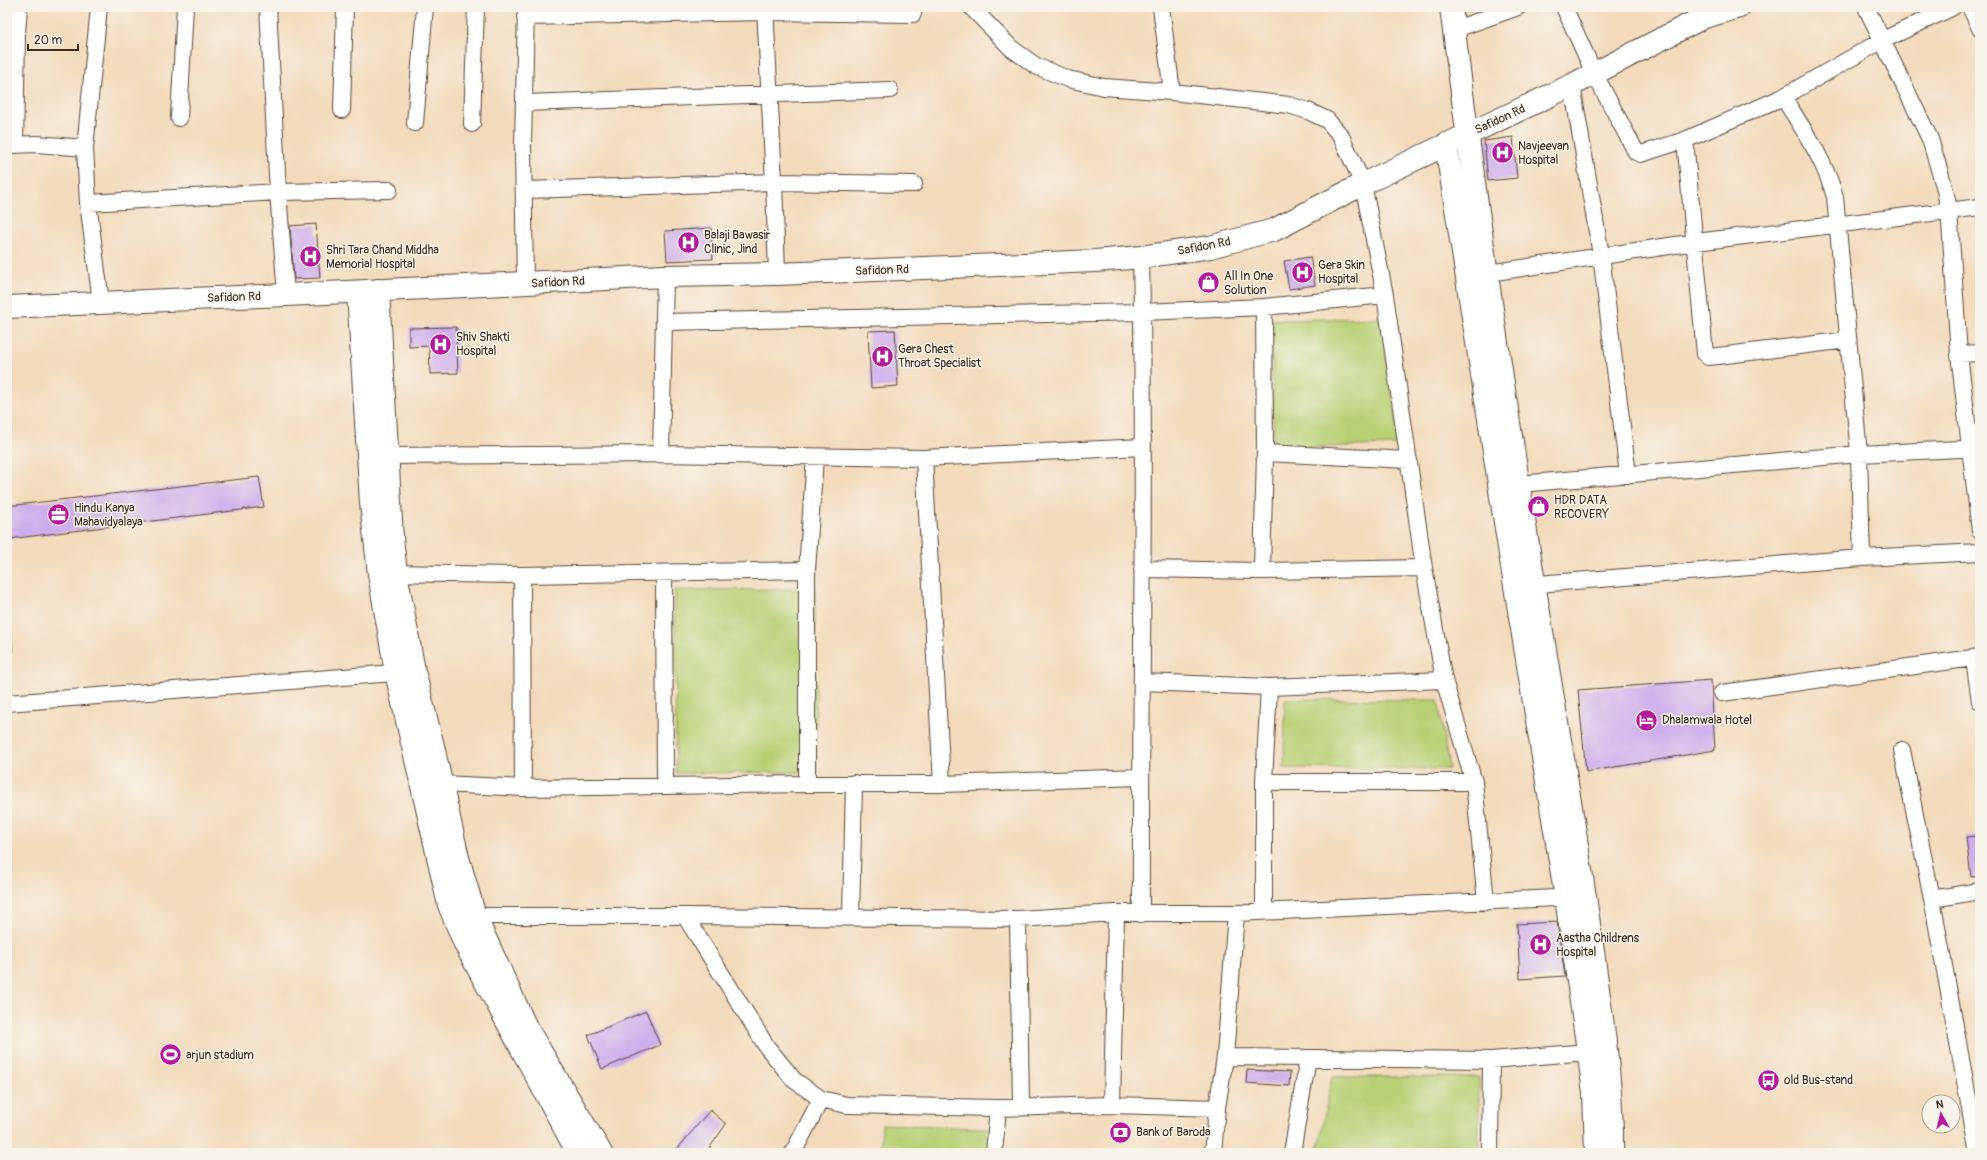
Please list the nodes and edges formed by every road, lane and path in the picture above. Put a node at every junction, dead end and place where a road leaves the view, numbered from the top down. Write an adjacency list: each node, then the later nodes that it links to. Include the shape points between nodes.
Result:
1 (19, 7): 38 (street)
2 (99, 7): 39 (street)
3 (185, 7): 32 (street)
4 (268, 7): 45 (street)
5 (345, 7): 31 (street)
6 (425, 7): 33 (street)
7 (476, 7): 34 (street)
8 (970, 7): 27 (street, via 1012,48 1036,66 1068,79 1104,87)
9 (1161, 7): 27 (street)
10 (1450, 7): 22 (street)
11 (1516, 7): 22 (street)
12 (1564, 7): 24 (street)
13 (1739, 7): 19 (street, Safidon Rd)
14 (1866, 7): 23 (street)
15 (1953, 7): 23 (street)
16 (1970, 7): 21 (street)
17 (765, 9): 18 (street); 20 (street); 28 (street)
18 (526, 12): 30 (street)
19 (1711, 12): 24 (street, Safidon Rd)
20 (912, 14)
21 (1980, 28)
22 (1453, 30): 35 (street)
23 (1882, 41): 29 (street); 48 (street, via 1930,139)
24 (1594, 73): 25 (street, Safidon Rd); 36 (street, via 1636,152 1641,154)
25 (1572, 85): 35 (street, Safidon Rd); 51 (street)
26 (890, 90): 28 (street)
27 (1172, 92): 42 (street, via 1289,105 1327,120 1341,136)
28 (770, 93): 30 (street); 40 (street)
29 (1783, 97): 36 (street); 49 (street, via 1830,177)
30 (525, 103): 44 (street)
31 (342, 110)
32 (179, 118)
33 (415, 123)
34 (472, 124)
35 (1466, 134): 37 (street, Safidon Rd); 53 (street)
36 (1685, 140): 50 (street)
37 (1446, 144): 42 (street, Safidon Rd); 89 (street)
38 (11, 145): 39 (street)
39 (85, 148): 46 (street)
40 (774, 182): 41 (street); 44 (street); 54 (street)
41 (914, 184)
42 (1363, 184): 52 (street, Safidon Rd, via 1274,230 1210,247); 59 (street)
43 (389, 190): 45 (street)
44 (525, 190): 56 (street)
45 (278, 192): 46 (street); 58 (street)
46 (88, 203): 60 (street)
47 (1980, 207): 48 (street)
48 (1949, 209): 49 (street); 67 (street)
49 (1838, 225): 50 (street); 65 (street)
50 (1696, 242): 51 (street); 65 (street, via 1702,333 1708,357)
51 (1601, 256): 53 (street); 77 (street)
52 (1141, 257): 54 (street, Safidon Rd); 63 (street)
53 (1488, 273): 78 (street)
54 (777, 274): 55 (street, Safidon Rd)
55 (665, 276): 56 (street, Safidon Rd); 64 (street)
56 (525, 284): 57 (street, Safidon Rd)
57 (368, 291): 58 (street, Safidon Rd); 73 (street); 86 (street, via 371,503)
58 (286, 295): 60 (street, Safidon Rd)
59 (1384, 295): 62 (street); 76 (street)
60 (101, 302): 61 (street, Safidon Rd)
61 (7, 306)
62 (1264, 307): 63 (street); 71 (street)
63 (1142, 312): 64 (street); 68 (street)
64 (665, 322): 70 (street)
65 (1848, 340): 72 (street)
66 (1980, 353): 67 (street)
67 (1959, 354): 69 (street)
68 (1142, 447): 75 (street); 83 (street)
69 (1975, 448): 72 (street); 79 (street)
70 (661, 454): 73 (street); 74 (street)
71 (1265, 454): 76 (street); 85 (street)
72 (1859, 454): 77 (street); 81 (street)
73 (387, 456): 86 (street, via 392,538)
74 (815, 457): 75 (street); 84 (street)
75 (924, 458): 107 (street)
76 (1409, 460): 82 (street)
77 (1628, 475): 78 (street)
78 (1519, 484): 89 (street)
79 (1980, 531)
80 (1980, 552): 81 (street)
81 (1862, 558): 89 (street)
82 (1424, 568): 85 (street); 94 (street)
83 (1142, 569): 85 (street); 95 (street)
84 (807, 570): 87 (street); 106 (street)
85 (1262, 571)
86 (387, 573): 88 (street); 93 (street)
87 (664, 573): 88 (street); 108 (street)
88 (522, 575): 109 (street)
89 (1525, 585): 111 (street)
90 (7, 637): 91 (lane)
91 (8, 651)
92 (1977, 658): 97 (street); 98 (street)
93 (405, 672): 99 (street); 105 (street); 120 (street, via 449,905)
94 (1444, 680): 96 (street); 103 (street)
95 (1143, 682): 96 (street); 101 (street)
96 (1269, 688): 102 (street)
97 (1722, 693)
98 (1980, 701)
99 (7, 703)
100 (1902, 750): 112 (street)
101 (1140, 776): 107 (street); 117 (street)
102 (1264, 782): 103 (street); 114 (street)
103 (1474, 782): 113 (street)
104 (854, 783): 106 (street); 107 (street); 119 (street)
105 (441, 784): 109 (street); 120 (street, via 458,858)
106 (807, 784): 108 (street)
107 (942, 784)
108 (665, 786): 109 (street)
109 (523, 788)
110 (1980, 891): 112 (street)
111 (1576, 897): 113 (street); 122 (street)
112 (1932, 899): 140 (street)
113 (1486, 902): 114 (street)
114 (1264, 910): 116 (street)
115 (1116, 913): 117 (street); 121 (street); 127 (street)
116 (1236, 913): 117 (street); 123 (street)
117 (1141, 914)
118 (685, 916): 119 (street); 120 (street); 126 (street, via 767,1047 794,1080)
119 (851, 917): 121 (street)
120 (465, 919): 131 (street, via 465,944); 132 (street)
121 (1018, 919): 128 (street)
122 (1597, 1051): 125 (street); 138 (street, via 1594,1092); 139 (street, via 1612,1125)
123 (1225, 1057): 124 (street); 130 (street)
124 (1308, 1058): 125 (street); 136 (street)
125 (1491, 1060): 137 (street)
126 (821, 1099): 129 (street, via 847,1105); 133 (street)
127 (1112, 1105): 128 (street); 130 (street)
128 (1021, 1106): 129 (street)
129 (998, 1108): 134 (street)
130 (1217, 1108): 135 (street)
131 (578, 1153)
132 (601, 1153)
133 (793, 1153)
134 (994, 1153)
135 (1213, 1153)
136 (1292, 1153)
137 (1490, 1153)
138 (1596, 1153)
139 (1612, 1153)
140 (1978, 1153)

